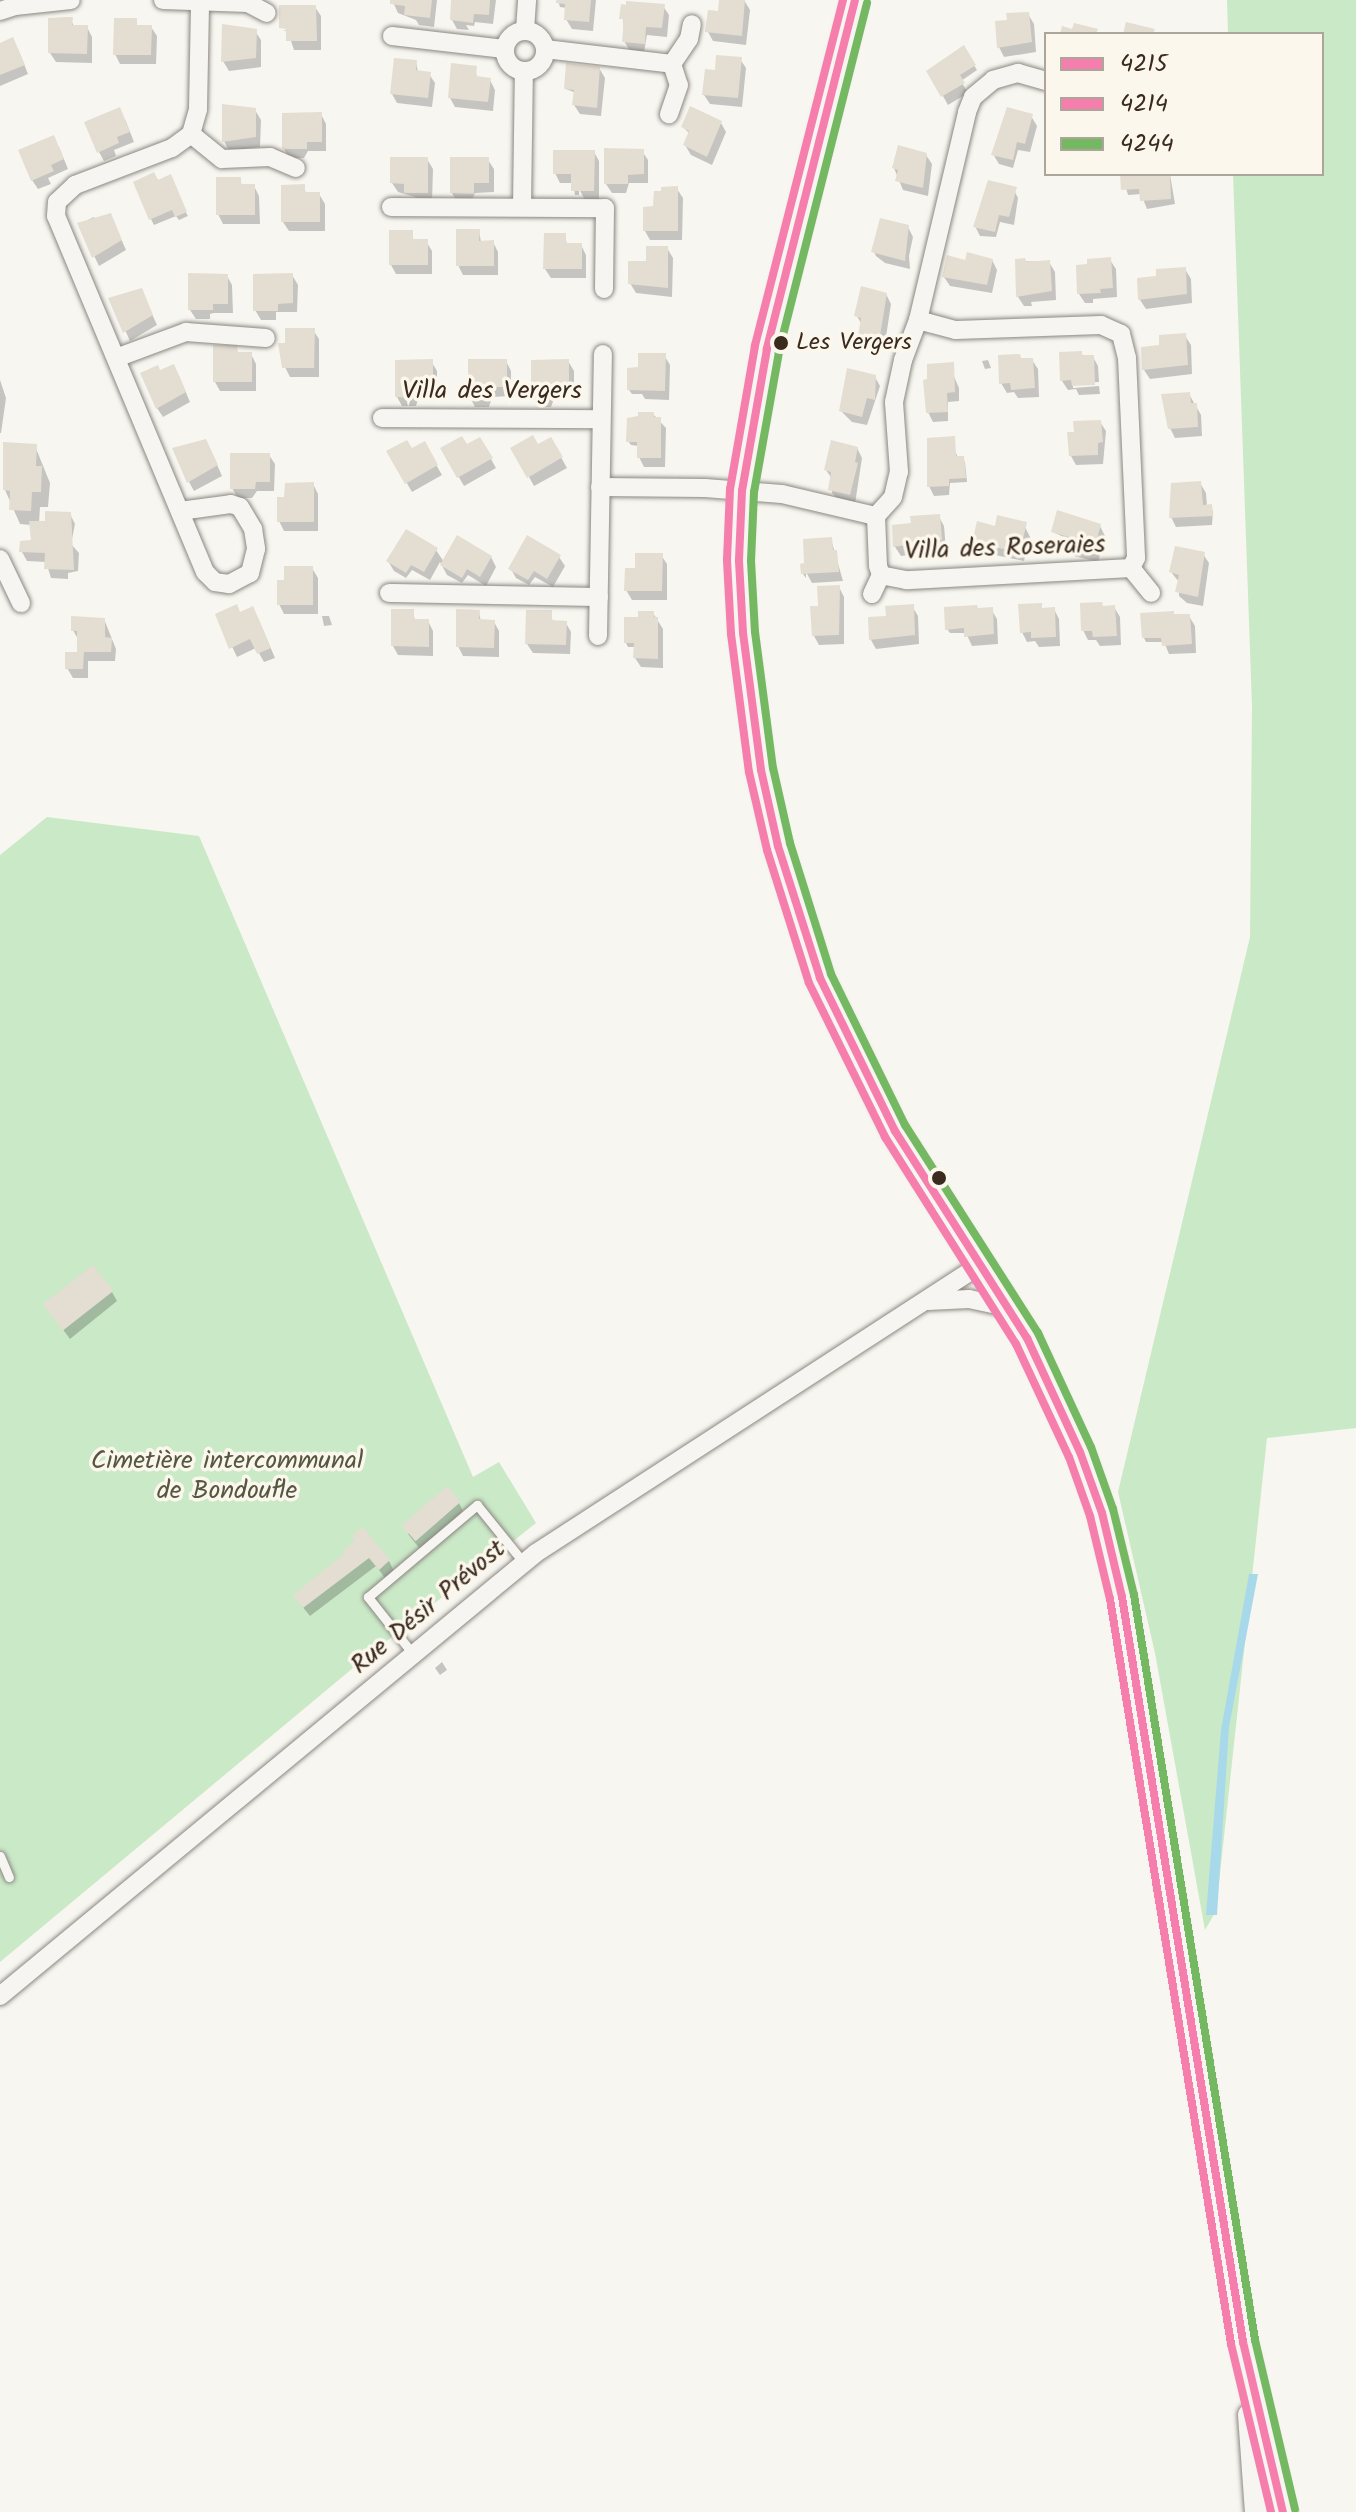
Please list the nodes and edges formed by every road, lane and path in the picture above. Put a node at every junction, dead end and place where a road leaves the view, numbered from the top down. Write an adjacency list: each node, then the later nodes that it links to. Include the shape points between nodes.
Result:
1 (71, 0): 6 (street)
2 (163, 0): 3 (street)
3 (200, 0): 7 (street, via 248,3); 17 (street, via 198,109)
4 (527, 0): 9 (street)
5 (855, 0): 29 (street, via 767,349)
6 (0, 11)
7 (267, 13)
8 (692, 24): 13 (street, via 689,39)
9 (525, 30): 11 (street, via 513,34); 12 (street, via 539,36)
10 (392, 36): 11 (street)
11 (504, 49): 14 (street, via 508,63)
12 (545, 49): 13 (street); 14 (street, via 538,66)
13 (672, 64): 16 (street, via 679,85)
14 (524, 71): 20 (street)
15 (1044, 81): 22 (street, Villa des Roseraies, via 1007,74 973,97)
16 (669, 114)
17 (191, 134): 18 (street, via 222,159 270,157); 25 (street, via 172,148 75,185 57,202 60,229)
18 (296, 168)
19 (391, 207): 20 (street)
20 (522, 207): 21 (street, via 605,208)
21 (604, 289)
22 (918, 320): 31 (street, Villa des Roseraies, via 894,402 897,485); 33 (street, Villa des Roseraies, via 956,330 1101,325 1121,334 1127,358 1136,558)
23 (266, 338): 25 (street, via 186,332)
24 (603, 354): 27 (street, Villa des Vergers)
25 (116, 358): 30 (street)
26 (382, 418): 27 (street, Villa des Vergers)
27 (601, 419): 28 (street, Villa des Vergers)
28 (600, 487): 29 (street); 38 (street, Villa des Vergers)
29 (742, 491): 31 (street, Villa des Roseraies, via 782,494); 41 (street, via 739,561 749,683 761,770 797,913 820,978 895,1131)
30 (180, 511): 30 (street, via 205,572 215,582 229,584 250,573 256,549 253,529 240,507)
31 (876, 516): 34 (street, Villa des Roseraies)
32 (0, 559): 39 (street)
33 (1131, 568): 34 (street, Villa des Roseraies, via 906,580); 36 (street, Villa des Roseraies)
34 (881, 575): 37 (street, Villa des Roseraies)
35 (389, 593): 38 (street)
36 (1151, 593)
37 (872, 594)
38 (599, 597): 40 (street, Villa des Vergers)
39 (21, 603)
40 (598, 636)
41 (980, 1265): 42 (street, Rue Désir Prévost); 43 (street)
42 (922, 1302): 43 (street, Rue Désir Prévost, via 953,1298); 44 (street, Rue Désir Prévost)
43 (1007, 1307): 49 (street, via 1080,1452 1102,1513 1122,1597)
44 (524, 1563): 45 (street, Rue Désir Prévost); 45 (lane, via 477,1505 368,1597)
45 (413, 1654): 48 (street, Rue Désir Prévost)
46 (0, 1856): 47 (lane)
47 (9, 1877)
48 (0, 1996)
49 (1243, 2342): 50 (street); 51 (street)
50 (1256, 2512)
51 (1283, 2512)

